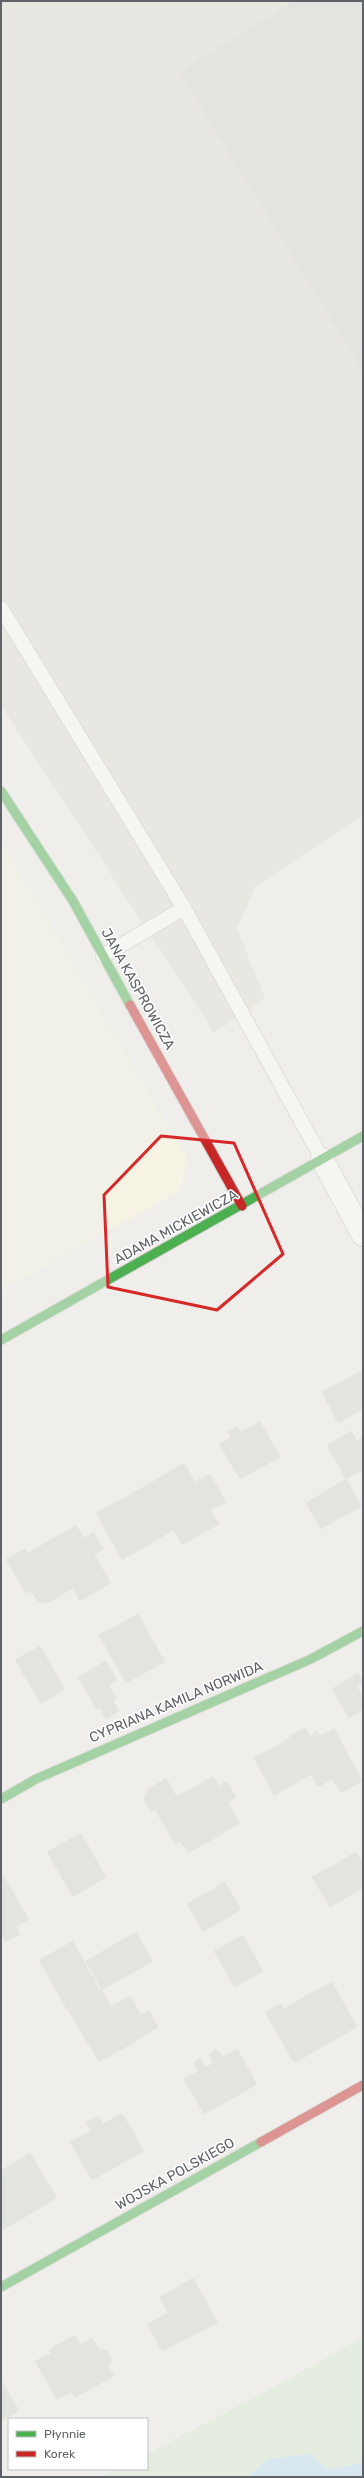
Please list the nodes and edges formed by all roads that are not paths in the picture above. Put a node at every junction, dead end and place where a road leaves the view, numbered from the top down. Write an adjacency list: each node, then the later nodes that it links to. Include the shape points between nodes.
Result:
1 (1, 608): 3 (lane)
2 (1, 791): 4 (street, JANA KASPROWICZA, via 73,901)
3 (184, 908): 4 (lane); 6 (lane)
4 (103, 956): 7 (street, JANA KASPROWICZA)
5 (363, 1136): 6 (street, ADAMA MICKIEWICZA)
6 (322, 1159): 7 (street, ADAMA MICKIEWICZA); 8 (street)
7 (242, 1206): 9 (street, ADAMA MICKIEWICZA)
8 (363, 1235)
9 (1, 1340)
10 (363, 1631): 11 (street, CYPRIANA KAMILA NORWIDA, via 311,1659 36,1779)
11 (1, 1799)
12 (363, 2085): 13 (street, WOJSKA POLSKIEGO)
13 (1, 2287)

